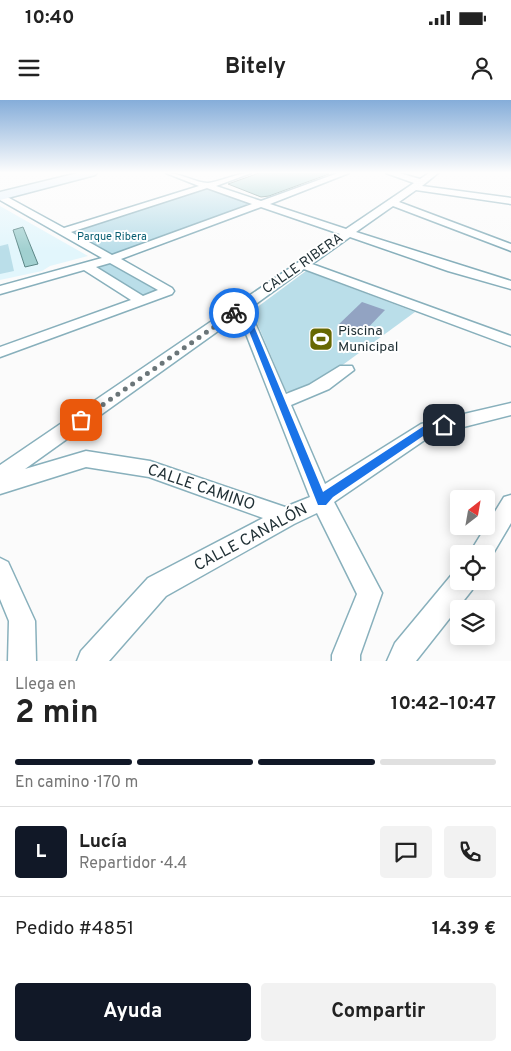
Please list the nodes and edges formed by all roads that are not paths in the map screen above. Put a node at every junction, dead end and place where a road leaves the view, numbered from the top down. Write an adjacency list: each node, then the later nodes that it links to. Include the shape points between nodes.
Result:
1 (5, 199): 8 (street)
2 (164, 199): 8 (street)
3 (245, 199): 7 (street)
4 (273, 199): 7 (street)
5 (396, 199): 6 (street, CALLE RIBERA)
6 (392, 202): 9 (street, CALLE RIBERA); 10 (street)
7 (259, 204): 9 (street); 11 (street)
8 (61, 232): 11 (street)
9 (348, 234): 12 (street, CALLE RIBERA); 14 (street)
10 (511, 248)
11 (111, 260): 13 (street); 16 (street, via 168,291)
12 (303, 265): 17 (street, CALLE RIBERA); 18 (street)
13 (86, 266): 15 (street); 16 (street)
14 (511, 285)
15 (0, 290)
16 (142, 301): 19 (street)
17 (242, 307): 21 (street); 23 (street, CALLE RIBERA)
18 (511, 341)
19 (0, 352)
20 (346, 370): 21 (street, via 304,396)
21 (281, 402): 25 (street)
22 (511, 409): 25 (street, CALLE CANALÓN, via 427,429 329,493)
23 (0, 476)
24 (0, 485): 27 (street, CALLE CAMINO, via 86,459 150,469)
25 (322, 501): 27 (street, CALLE CANALÓN); 33 (street, via 370,592)
26 (511, 504): 28 (street)
27 (286, 517): 32 (street, CALLE CANALÓN, via 157,587)
28 (486, 545)
29 (0, 570): 31 (street, via 22,621)
30 (456, 590): 34 (street)
31 (22, 661)
32 (91, 661)
33 (346, 661)
34 (401, 661)

